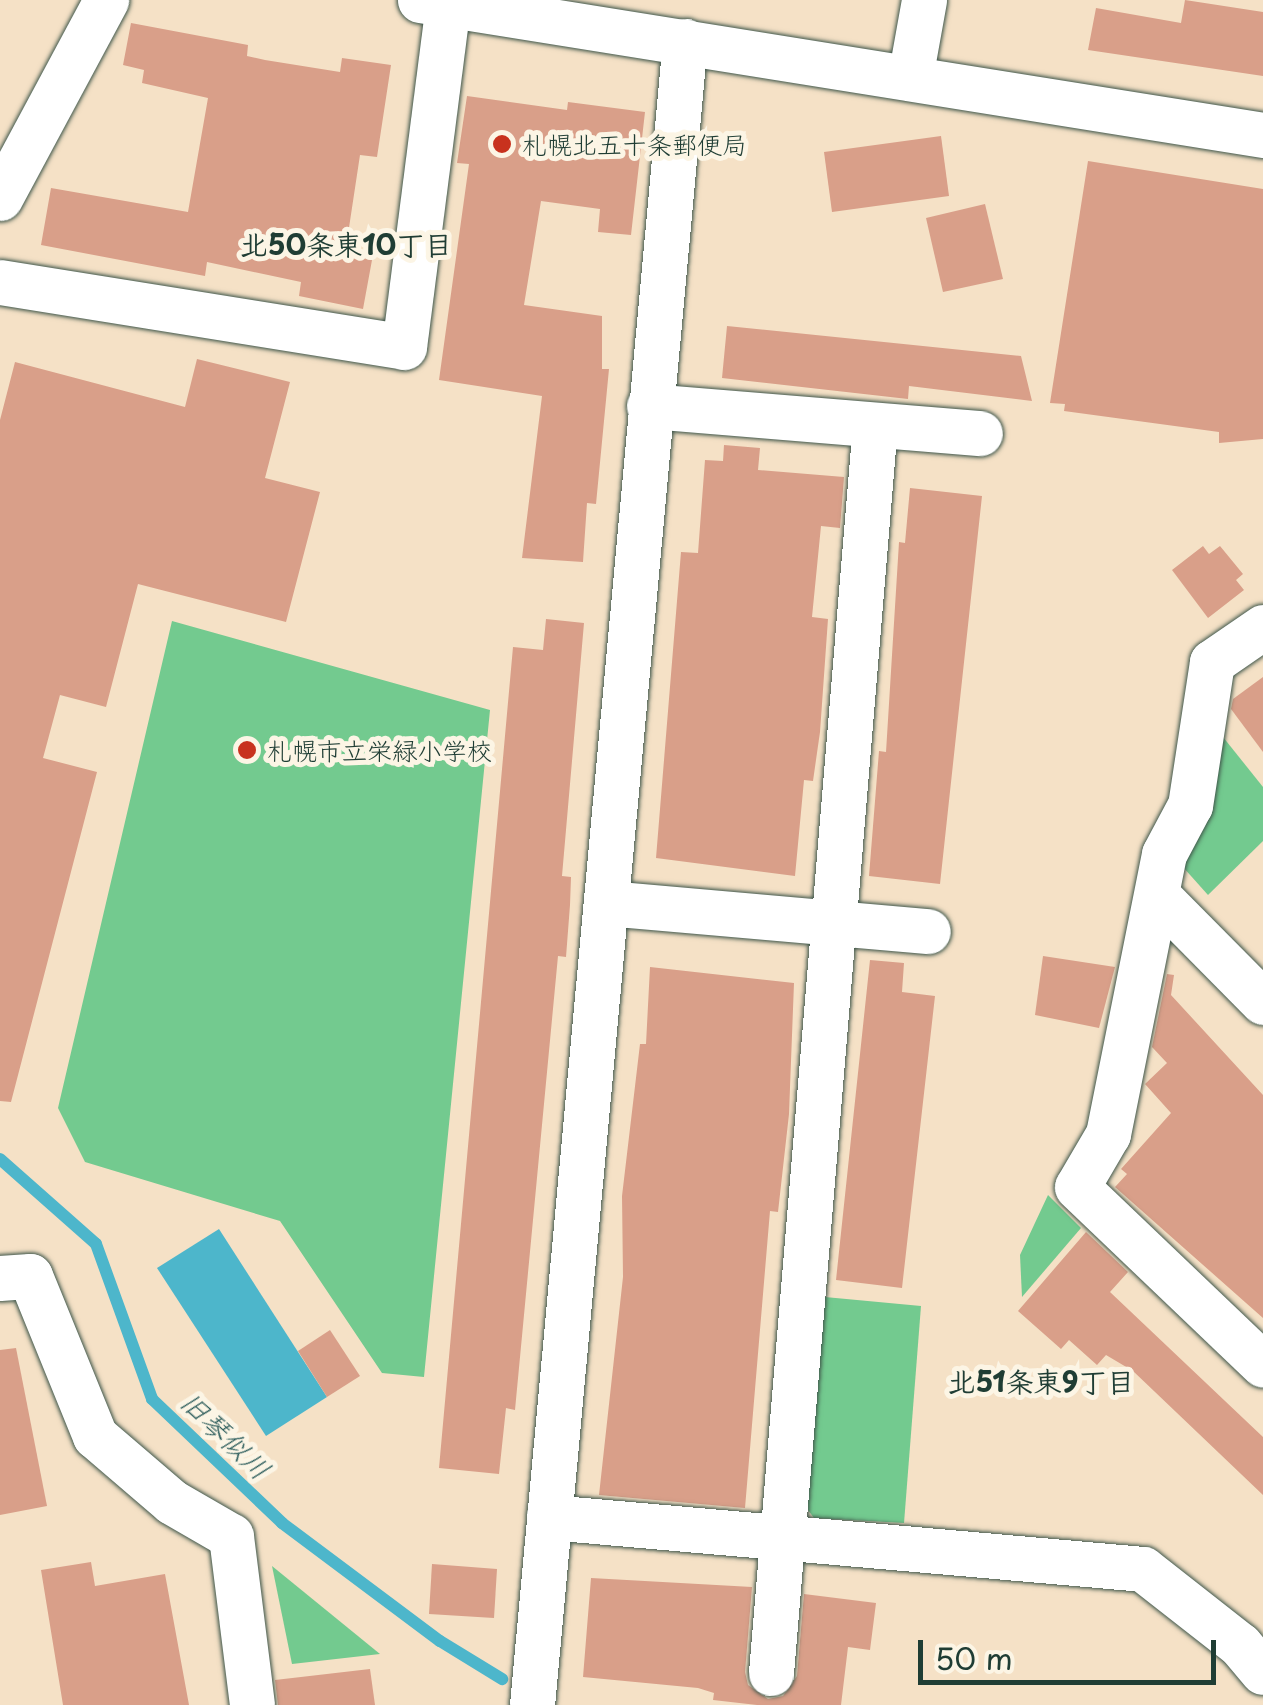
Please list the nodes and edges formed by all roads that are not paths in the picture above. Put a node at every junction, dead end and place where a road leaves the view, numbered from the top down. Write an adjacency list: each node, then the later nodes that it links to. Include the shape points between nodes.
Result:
1 (106, 0): 7 (street)
2 (924, 0): 5 (street)
3 (434, 2): 4 (street); 8 (street, via 404,347)
4 (685, 41): 5 (street); 9 (street)
5 (910, 78): 6 (street)
6 (1263, 135)
7 (0, 198)
8 (0, 282)
9 (650, 406): 10 (street); 14 (street)
10 (876, 425): 11 (street); 15 (street)
11 (980, 433)
12 (1263, 627): 13 (street, via 1212,662 1190,805 1164,854)
13 (1158, 896): 17 (street); 19 (street, via 1108,1134 1078,1187)
14 (606, 903): 15 (street); 20 (street)
15 (832, 922): 16 (street); 21 (street)
16 (928, 931)
17 (1263, 1002)
18 (0, 1278): 24 (street, via 30,1276 95,1436 172,1502 231,1536)
19 (1263, 1365)
20 (549, 1517): 21 (street); 25 (street)
21 (780, 1537): 22 (street, via 1143,1569 1240,1644); 23 (street)
22 (1263, 1672)
23 (771, 1673)
24 (252, 1705)
25 (532, 1705)

